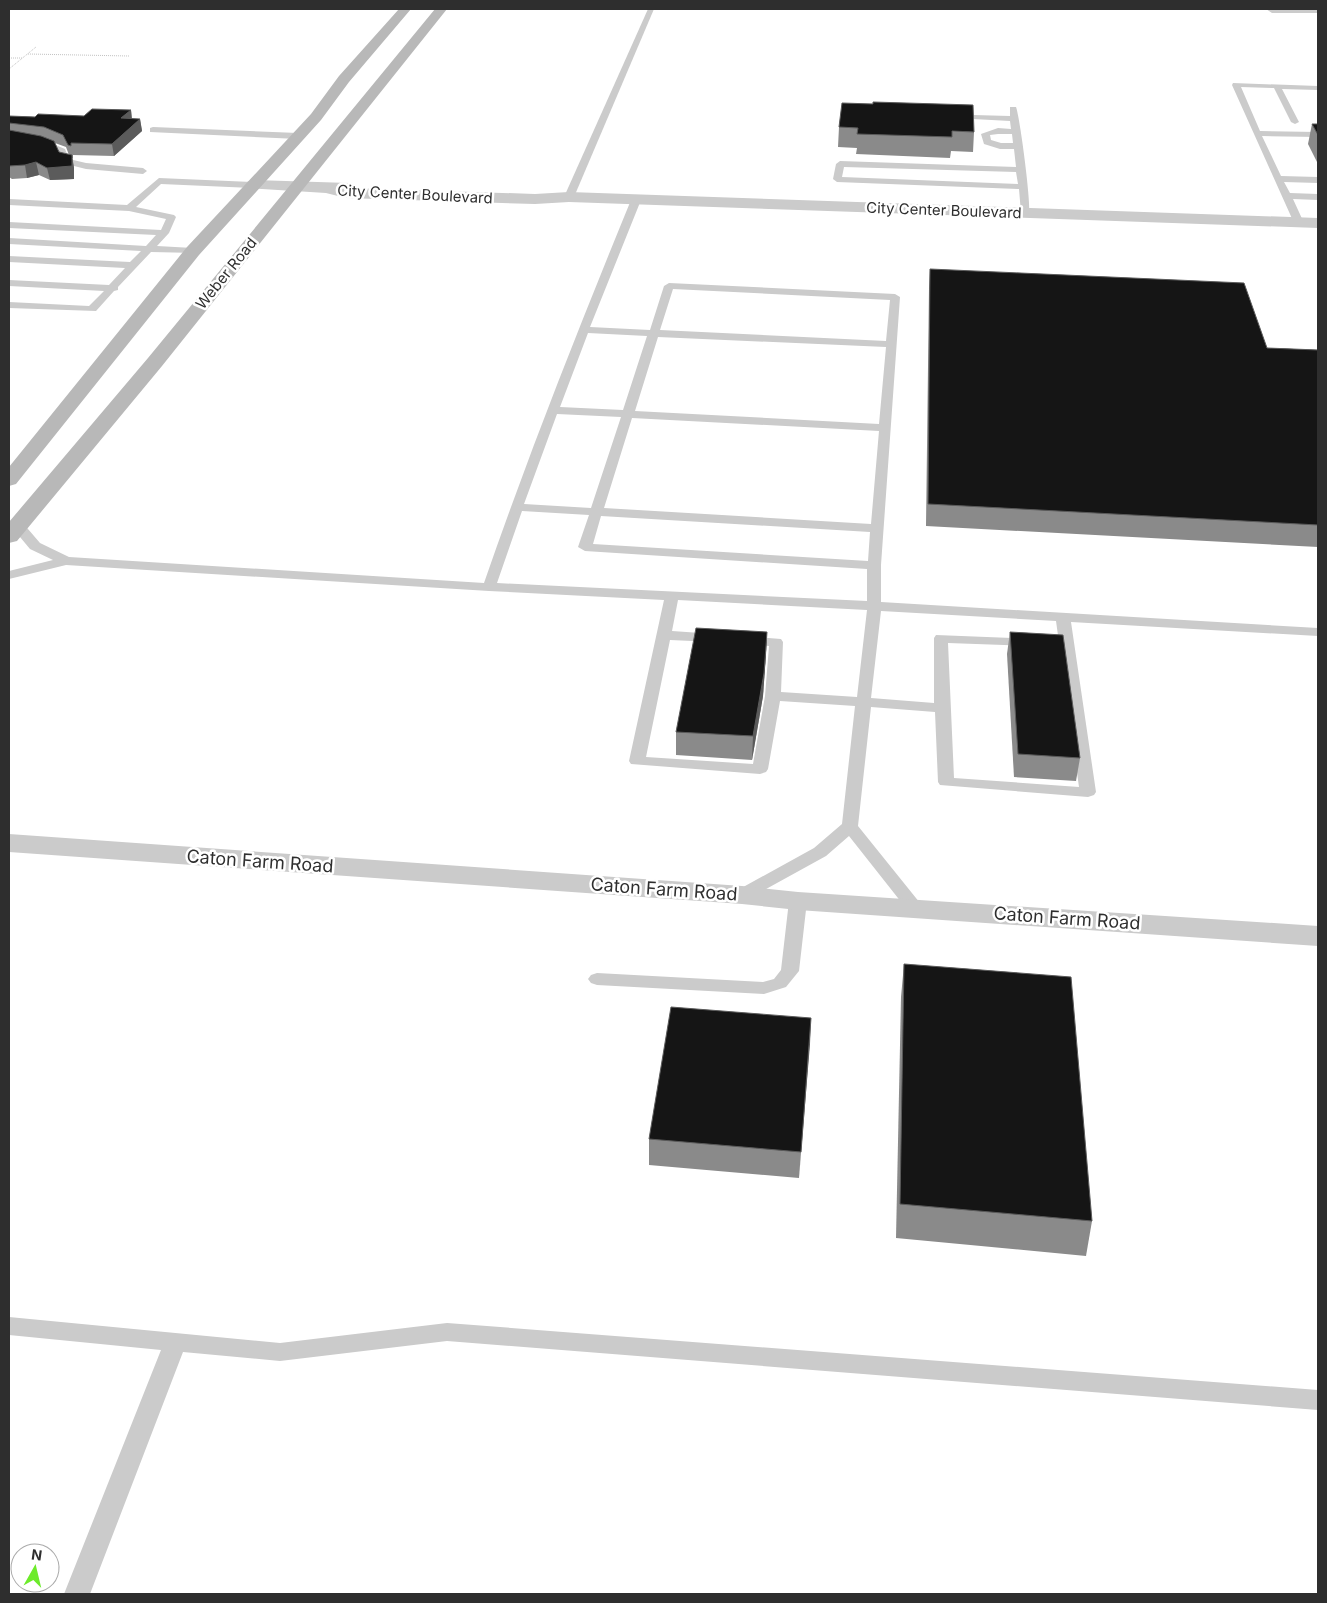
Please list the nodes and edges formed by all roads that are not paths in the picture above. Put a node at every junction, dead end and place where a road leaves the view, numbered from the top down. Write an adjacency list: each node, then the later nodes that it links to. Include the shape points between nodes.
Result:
1 (405, 9): 16 (main road)
2 (440, 9): 26 (main road, Weber Road)
3 (651, 9): 29 (lane)
4 (1272, 9): 5 (street)
5 (1318, 10)
6 (1277, 86): 7 (lane); 11 (lane); 14 (lane, via 1236,85)
7 (1318, 88)
8 (1013, 109): 10 (lane)
9 (973, 118): 10 (lane)
10 (1015, 119): 13 (lane)
11 (1295, 122)
12 (153, 130): 16 (lane)
13 (1016, 132): 18 (lane); 18 (lane, via 985,134 987,142 992,144)
14 (1257, 133): 15 (lane); 23 (lane)
15 (1318, 134)
16 (298, 136): 25 (main road)
17 (9, 138): 22 (lane, via 46,144 62,151 65,161)
18 (1018, 146): 21 (lane, via 1016,160)
19 (999, 160): 20 (lane)
20 (966, 168): 21 (lane); 27 (lane, via 840,164 837,179)
21 (1022, 170): 27 (lane)
22 (143, 171)
23 (1278, 179): 24 (lane); 28 (lane)
24 (1318, 180)
25 (252, 185): 26 (street, City Center Boulevard); 33 (lane, via 159,181); 41 (main road)
26 (296, 187): 29 (street, City Center Boulevard, via 326,188 346,193 535,200); 57 (main road, Weber Road)
27 (1024, 187): 34 (lane)
28 (1287, 196): 30 (lane); 35 (lane)
29 (569, 197): 31 (street, City Center Boulevard)
30 (1318, 197)
31 (636, 200): 34 (street, City Center Boulevard); 47 (lane)
32 (9, 202): 33 (lane)
33 (129, 208): 38 (lane, via 171,217)
34 (1026, 213): 35 (street, City Center Boulevard)
35 (1299, 223): 36 (street, City Center Boulevard)
36 (1318, 224)
37 (9, 225): 38 (lane)
38 (164, 233): 40 (lane)
39 (9, 241): 40 (lane)
40 (151, 248): 41 (lane); 43 (lane)
41 (193, 251): 53 (main road)
42 (9, 259): 43 (lane)
43 (133, 265): 45 (lane)
44 (9, 283): 45 (lane)
45 (114, 288): 46 (lane, via 92,309)
46 (9, 305)
47 (583, 330): 48 (lane); 50 (lane)
48 (654, 333): 49 (lane); 49 (lane, via 669,286 895,297); 51 (lane)
49 (891, 344): 52 (lane)
50 (553, 410): 51 (lane); 54 (lane)
51 (628, 414): 52 (lane); 55 (lane)
52 (885, 428): 56 (lane)
53 (9, 480)
54 (516, 507): 55 (lane); 61 (lane)
55 (596, 512): 56 (lane); 59 (lane, via 585,547)
56 (878, 528): 59 (lane)
57 (13, 531): 58 (lane)
58 (66, 561): 60 (lane); 61 (lane)
59 (874, 565): 63 (lane)
60 (9, 575)
61 (489, 587): 62 (lane)
62 (672, 596): 63 (lane); 66 (lane)
63 (874, 606): 64 (lane); 69 (lane)
64 (1063, 617): 65 (lane); 67 (lane)
65 (1318, 632)
66 (664, 635): 68 (lane, via 776,642); 68 (lane, via 637,761 760,769)
67 (1067, 644): 70 (lane, via 942,638); 70 (lane, via 1088,792 946,782)
68 (773, 696): 69 (lane)
69 (864, 703): 70 (lane); 71 (lane)
70 (942, 708)
71 (850, 826): 73 (lane, via 820,852); 75 (lane)
72 (9, 843): 73 (street, Caton Farm Road)
73 (742, 895): 74 (street, Caton Farm Road)
74 (798, 901): 75 (street, Caton Farm Road); 77 (lane, via 790,971 780,983 764,988)
75 (915, 908): 76 (street, Caton Farm Road)
76 (1317, 938)
77 (597, 979)
78 (9, 1326): 79 (lane)
79 (175, 1342): 80 (lane, via 280,1352 447,1332); 81 (lane)
80 (1318, 1400)
81 (77, 1594)

